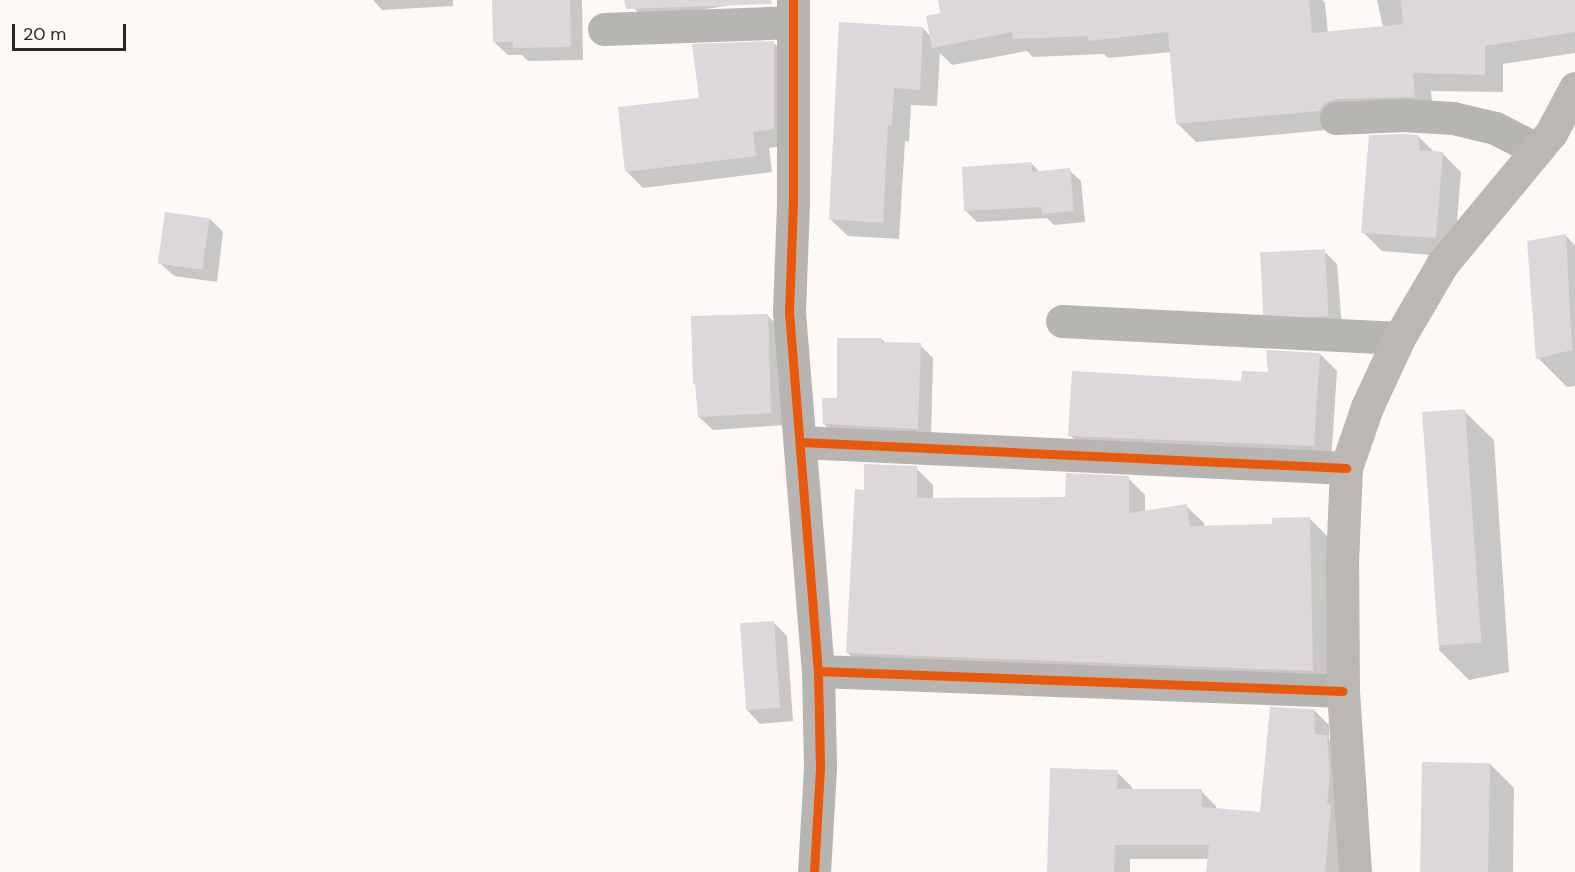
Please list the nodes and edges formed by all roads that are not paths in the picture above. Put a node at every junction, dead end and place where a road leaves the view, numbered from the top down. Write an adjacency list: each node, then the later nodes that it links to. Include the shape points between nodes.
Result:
1 (793, 11): 2 (street); 8 (street, via 789,312)
2 (604, 29)
3 (1575, 88): 5 (main road)
4 (1336, 118): 5 (street, via 1453,118)
5 (1554, 135): 7 (main road, via 1443,263)
6 (1062, 321): 7 (street)
7 (1399, 338): 9 (main road, via 1367,407)
8 (801, 442): 9 (street); 10 (street)
9 (1346, 468): 11 (main road)
10 (818, 671): 11 (street); 12 (street, via 820,768)
11 (1343, 691): 13 (main road)
12 (814, 872)
13 (1355, 872)

